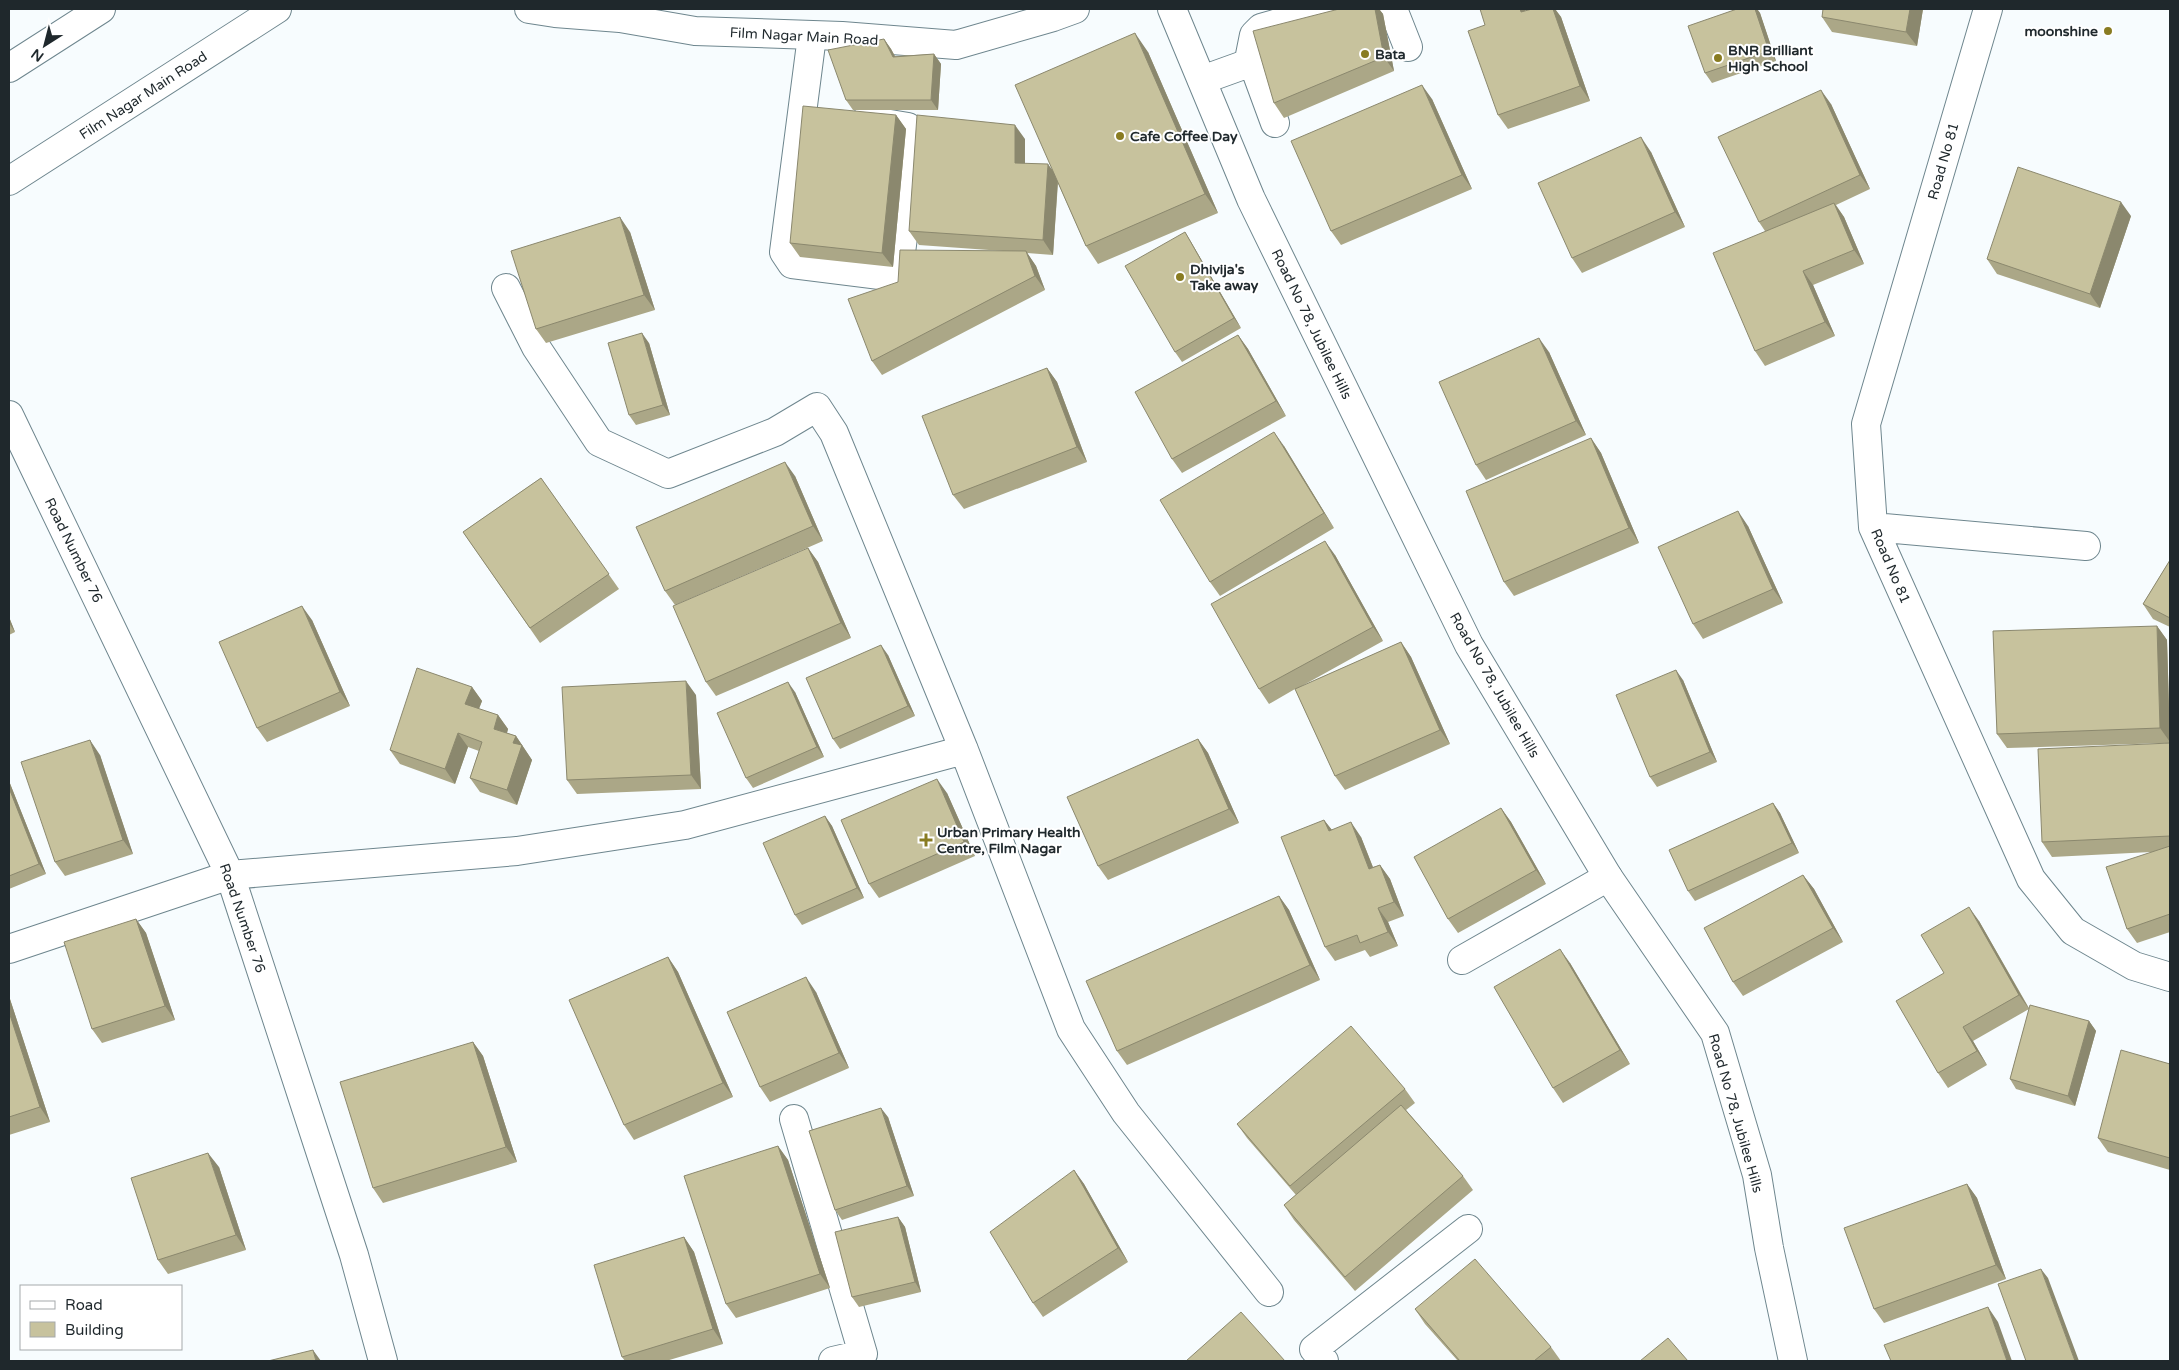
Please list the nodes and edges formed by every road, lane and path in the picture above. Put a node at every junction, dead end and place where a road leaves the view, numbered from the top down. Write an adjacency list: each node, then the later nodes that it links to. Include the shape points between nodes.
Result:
1 (101, 9): 13 (street)
2 (277, 9): 17 (street, Film Nagar Main Road)
3 (530, 9): 9 (street, Film Nagar Main Road, via 620,18)
4 (1075, 9): 10 (street, Film Nagar Main Road, via 956,45)
5 (1172, 9): 14 (street, Road No 78, Jubilee Hills)
6 (1327, 9): 12 (street, via 1261,28 1252,42)
7 (1393, 9): 11 (street)
8 (1988, 9): 20 (street, Road No 81, via 1866,424)
9 (699, 20): 10 (street, Film Nagar Main Road)
10 (812, 36): 15 (street)
11 (1408, 46)
12 (1252, 62): 14 (street); 16 (street)
13 (9, 68)
14 (1202, 80): 24 (street, Road No 78, Jubilee Hills, via 1251,199 1469,644)
15 (802, 110): 15 (street, via 908,127 916,133 899,269 893,275 798,265 787,258 784,252)
16 (1275, 123)
17 (9, 181)
18 (506, 288): 22 (street, via 536,346 599,442 668,474 775,432 816,407 834,433)
19 (9, 415): 23 (street, Road Number 76)
20 (1873, 526): 21 (street); 27 (street, Road No 81, via 2031,879 2073,930 2134,966)
21 (2086, 546)
22 (964, 750): 23 (street, via 685,825 517,851); 30 (street, via 1071,1029 1126,1113)
23 (230, 875): 25 (street); 31 (street, Road Number 76, via 354,1255)
24 (1608, 878): 26 (street); 34 (street, Road No 78, Jubilee Hills, via 1715,1033 1757,1175)
25 (9, 949)
26 (1462, 960)
27 (2170, 977)
28 (794, 1119): 32 (street, via 863,1354)
29 (1468, 1229): 33 (street, via 1314,1349)
30 (1269, 1292)
31 (383, 1361)
32 (833, 1361)
33 (1324, 1361)
34 (1793, 1361)

